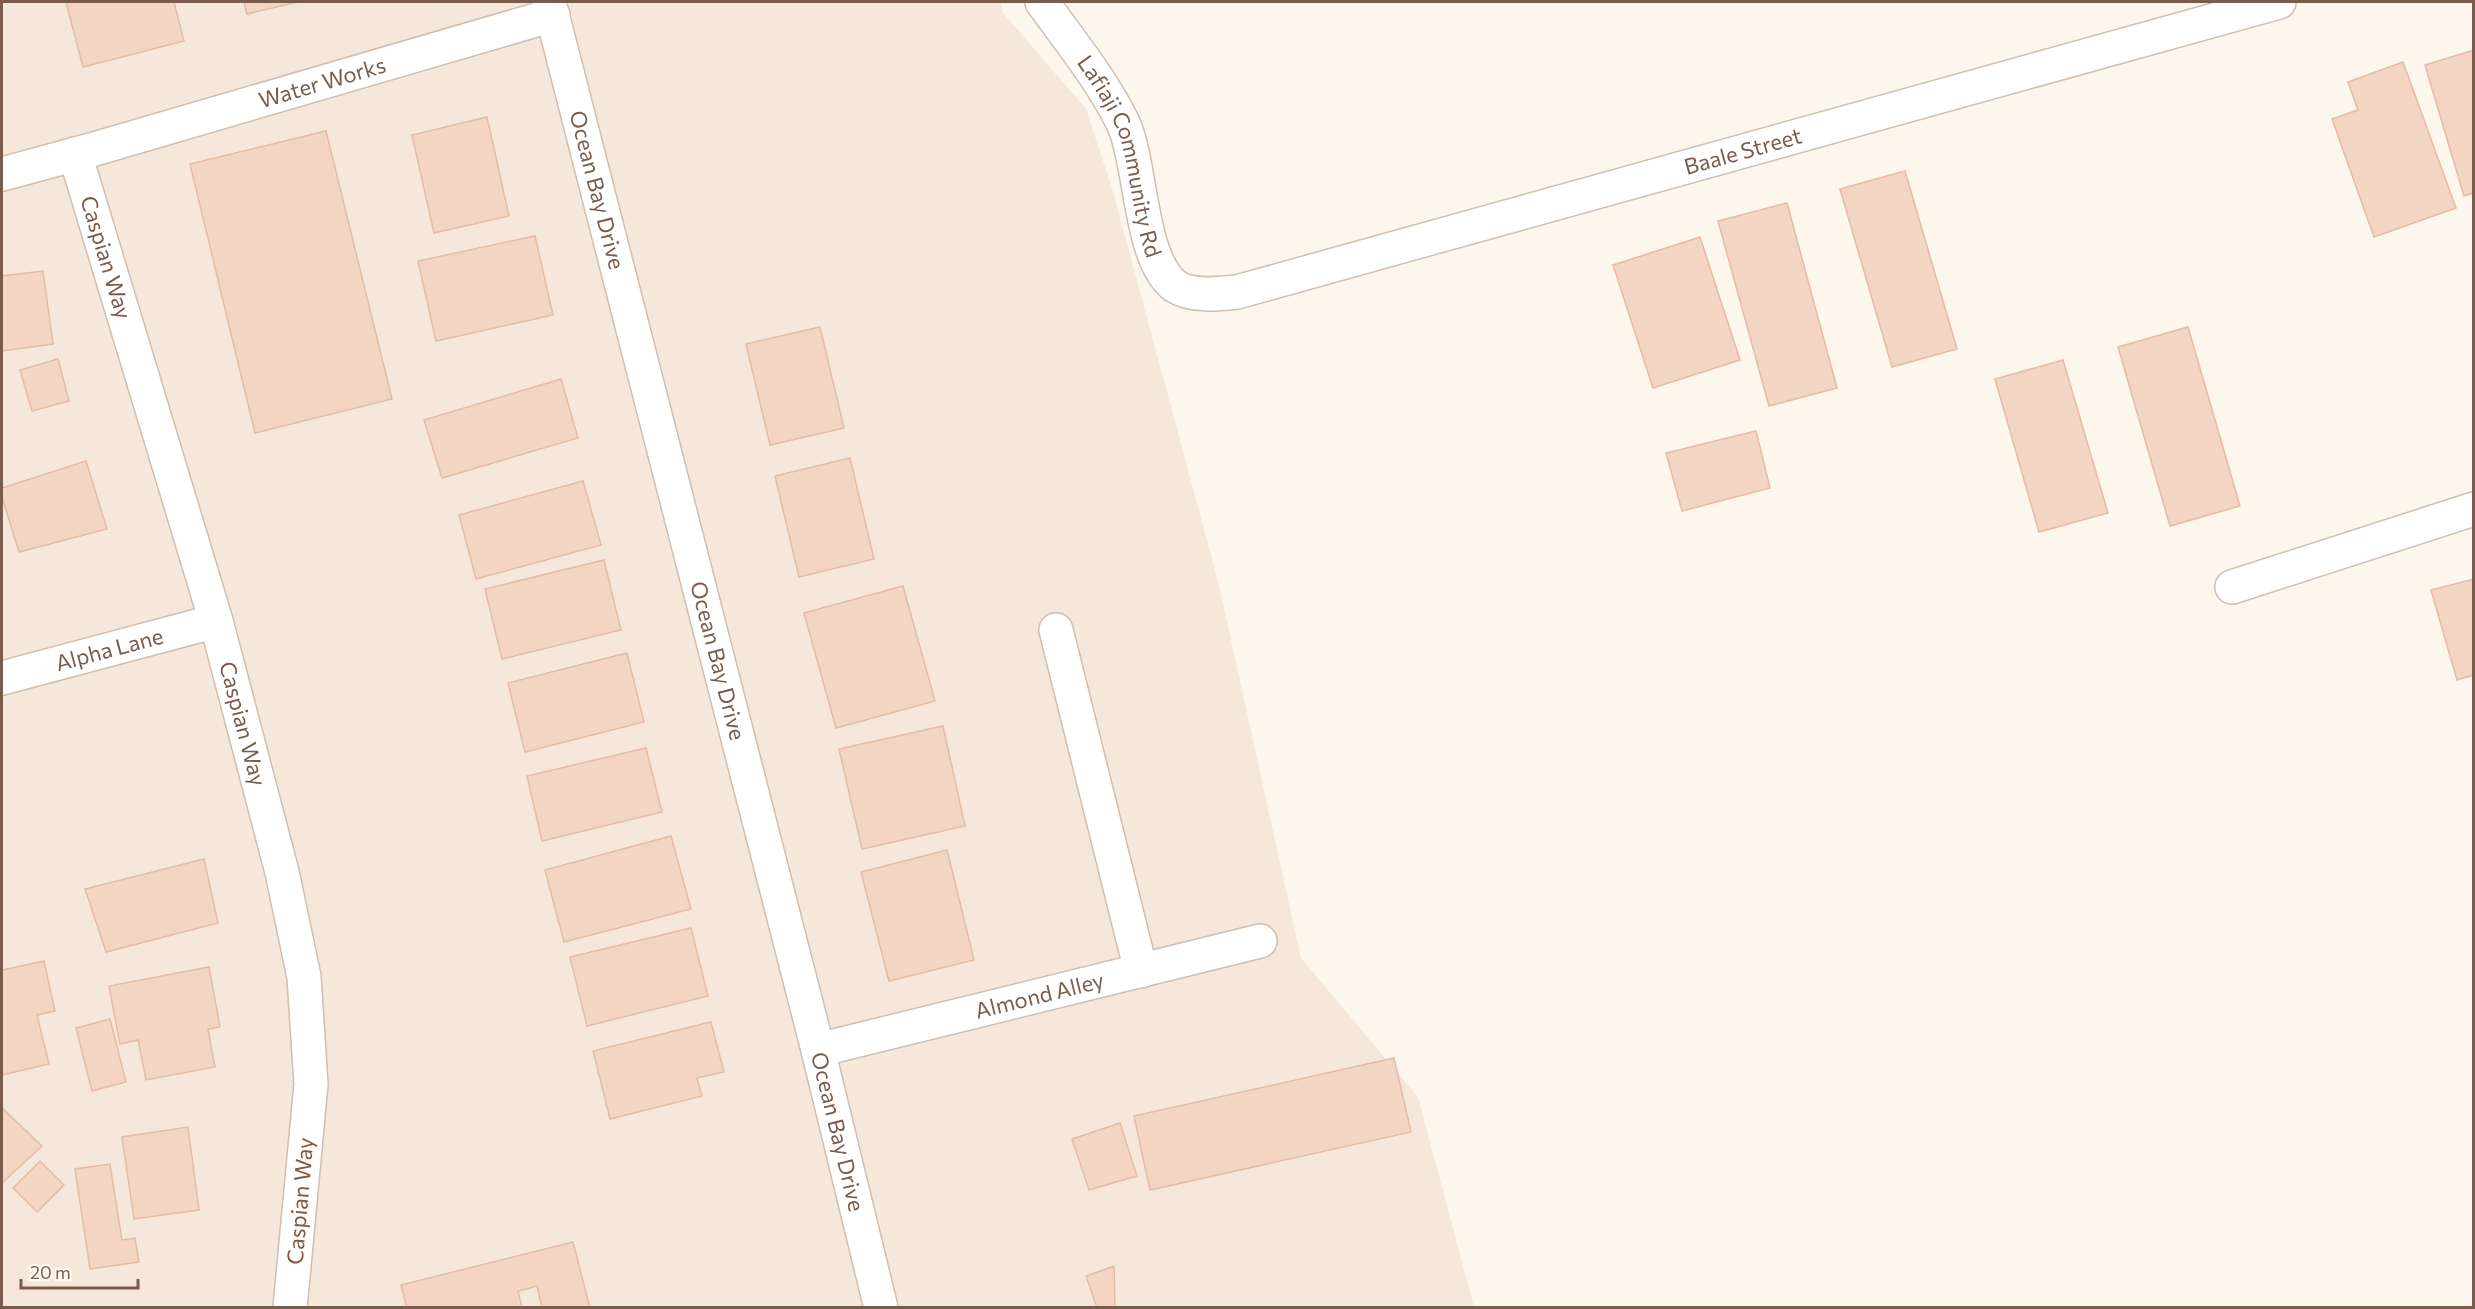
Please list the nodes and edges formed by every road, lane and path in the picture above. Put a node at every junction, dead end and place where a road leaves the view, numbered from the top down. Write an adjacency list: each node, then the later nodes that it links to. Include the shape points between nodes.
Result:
1 (1042, 2): 6 (street, Lafiaji Community Rd, via 1124,126 1156,262 1176,286)
2 (2279, 2): 6 (street, Baale Street, via 1238,292)
3 (551, 8): 4 (street, Water Works); 14 (street, Ocean Bay Drive)
4 (83, 152): 5 (street, Water Works); 9 (street, Caspian Way)
5 (2, 174)
6 (1206, 295)
7 (2474, 509): 8 (street)
8 (2232, 587)
9 (216, 621): 11 (street, Alpha Lane); 15 (street, Caspian Way, via 282,872 304,977 311,1084)
10 (1056, 630): 13 (street)
11 (2, 678)
12 (1260, 941): 13 (street, Almond Alley)
13 (1141, 971): 14 (street, Almond Alley)
14 (818, 1050): 16 (street, Ocean Bay Drive)
15 (290, 1308)
16 (881, 1308)

